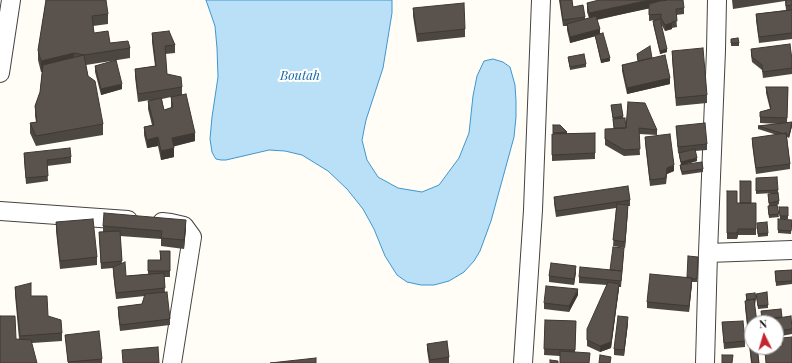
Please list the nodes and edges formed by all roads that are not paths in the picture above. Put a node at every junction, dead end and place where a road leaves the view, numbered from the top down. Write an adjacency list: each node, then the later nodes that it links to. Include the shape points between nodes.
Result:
1 (11, 0): 4 (street)
2 (541, 0): 9 (street, via 533,210)
3 (717, 0): 7 (street)
4 (0, 73)
5 (0, 211): 8 (street, via 184,226 192,237)
6 (792, 250): 7 (street)
7 (708, 253): 10 (street)
8 (172, 363)
9 (523, 363)
10 (705, 363)

